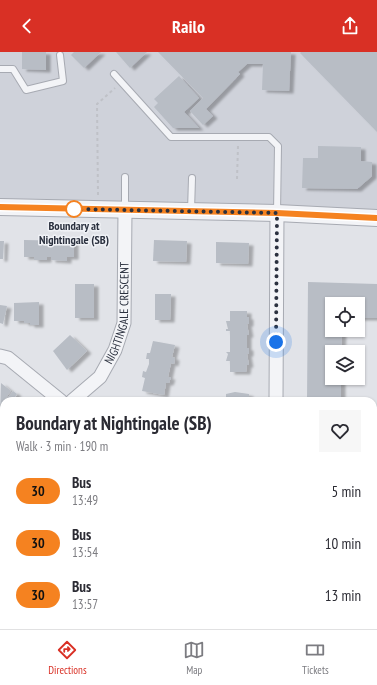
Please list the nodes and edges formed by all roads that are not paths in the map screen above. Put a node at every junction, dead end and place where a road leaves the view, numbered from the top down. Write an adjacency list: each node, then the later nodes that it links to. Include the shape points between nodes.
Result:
1 (60, 54): 2 (lane, via 63,81 26,90 13,69)
2 (0, 69)
3 (114, 74): 9 (lane, via 171,137 269,137 278,146)
4 (125, 177): 7 (lane)
5 (192, 178): 8 (lane)
6 (0, 207): 7 (street)
7 (125, 210): 8 (street); 13 (street, NIGHTINGALE CRESCENT, via 124,323 115,350 100,377)
8 (192, 211): 9 (street)
9 (277, 213): 10 (street); 14 (street)
10 (377, 218)
11 (0, 356): 12 (street, via 8,358)
12 (56, 397)
13 (77, 397)
14 (276, 397)

